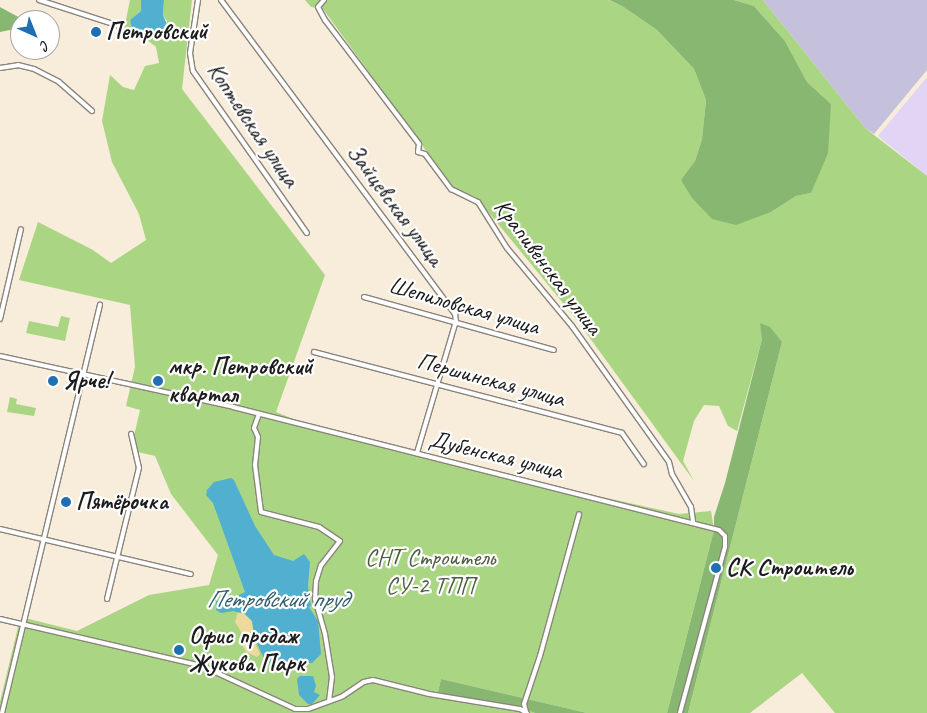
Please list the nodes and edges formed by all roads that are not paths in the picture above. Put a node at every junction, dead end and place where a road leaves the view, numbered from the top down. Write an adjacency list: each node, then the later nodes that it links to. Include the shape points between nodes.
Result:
1 (40, 0): 5 (street)
2 (198, 0): 9 (street, Коптевская улица, via 190,53 193,70)
3 (221, 0): 13 (street, Зайцевская улица, via 452,310)
4 (324, 0): 24 (street, Крапивенская улица, via 318,7 325,20 419,144 418,152 425,154 451,188 478,202 512,254 572,326 669,462 672,474 691,507)
5 (119, 26)
6 (0, 68): 7 (street, via 18,65 34,69 59,82)
7 (92, 111)
8 (21, 230): 12 (street)
9 (307, 233)
10 (364, 297): 13 (street, Шепиловская улица)
11 (100, 304): 17 (street)
12 (0, 319)
13 (456, 321): 14 (street, Шепиловская улица); 18 (street)
14 (554, 350)
15 (314, 352): 18 (street, Першинская улица)
16 (0, 356): 17 (street, Дубенская улица)
17 (84, 376): 19 (street, Дубенская улица); 26 (street)
18 (437, 384): 21 (street); 22 (street, Першинская улица, via 622,434)
19 (259, 414): 21 (street, Дубенская улица); 32 (street, via 254,428 258,437 255,465 260,512 319,527 340,541 319,570 316,581 316,602 332,677)
20 (131, 434): 27 (street, via 139,468)
21 (417, 453): 24 (street, Дубенская улица)
22 (644, 464)
23 (579, 514): 33 (street, via 524,704)
24 (693, 522): 35 (street, Дубенская улица, via 723,533 725,547)
25 (0, 529): 26 (street)
26 (45, 539): 27 (street); 31 (street)
27 (117, 557): 28 (street); 29 (street)
28 (191, 574)
29 (107, 599)
30 (0, 619): 31 (street)
31 (24, 626): 32 (street, via 202,666 295,709 308,709); 34 (street)
32 (329, 700): 33 (street, via 373,680)
33 (526, 712)
34 (2, 713)
35 (680, 713)

